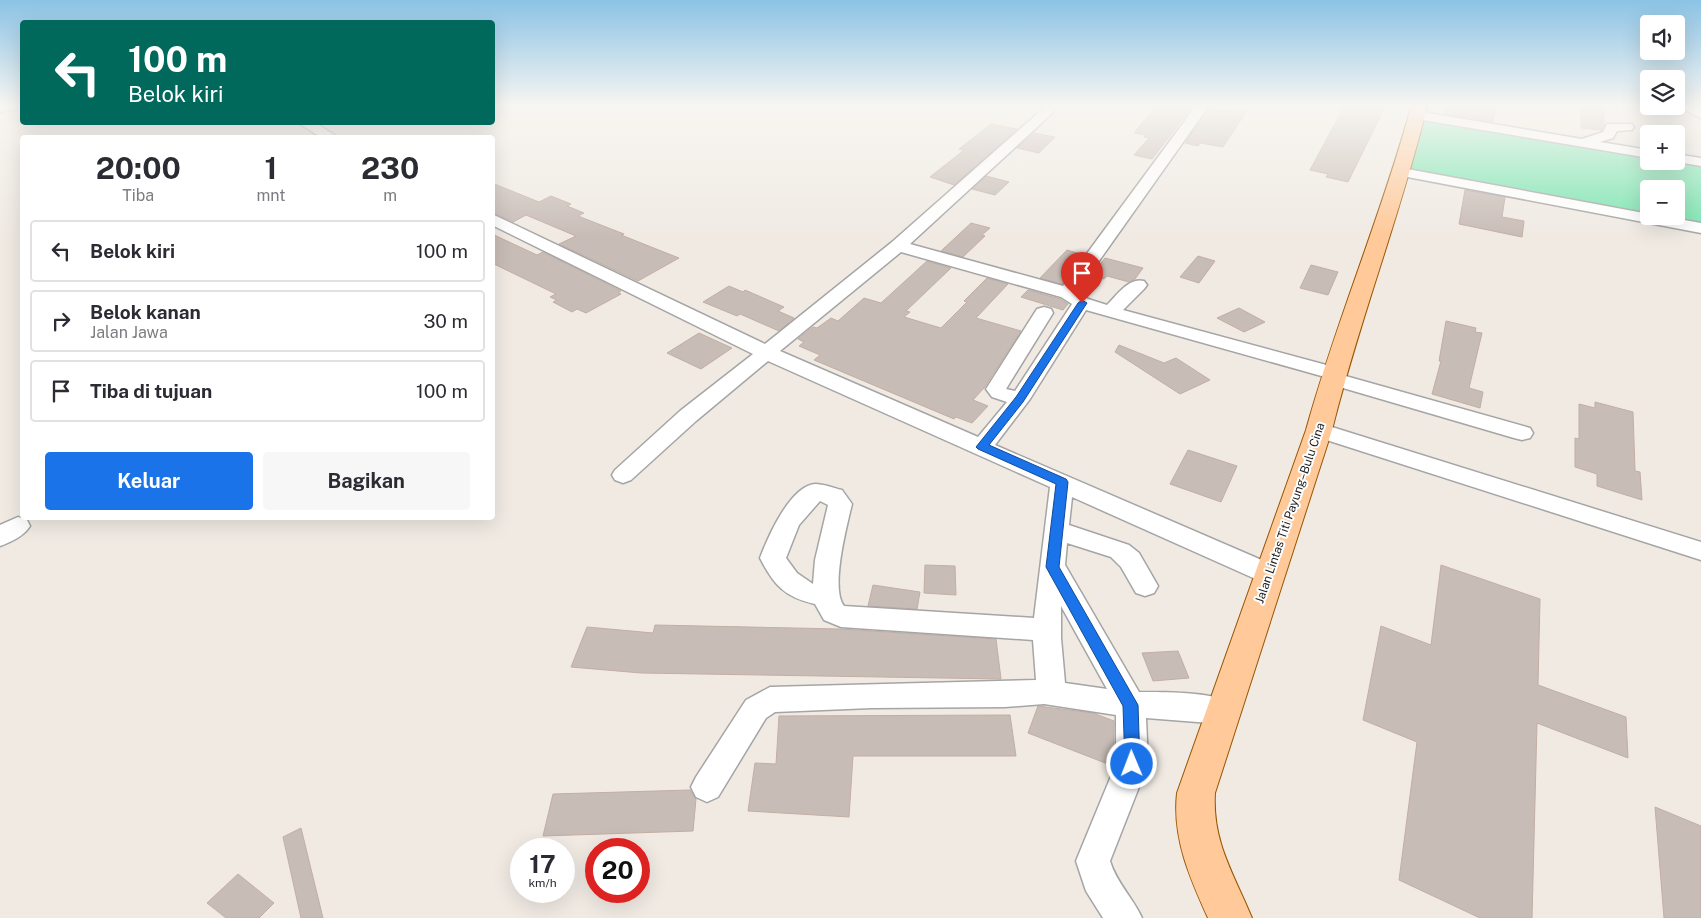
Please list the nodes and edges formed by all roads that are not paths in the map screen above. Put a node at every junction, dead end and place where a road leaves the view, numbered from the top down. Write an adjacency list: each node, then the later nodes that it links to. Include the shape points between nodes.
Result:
1 (1005, 150): 11 (street)
2 (1173, 150): 13 (street)
3 (1408, 150): 8 (main road, Jalan Lintas Titi Payung–Bulu Cina)
4 (1623, 150): 5 (street)
5 (1640, 153)
6 (1685, 159): 7 (street)
7 (1701, 162)
8 (1402, 172): 10 (street); 17 (main road, Jalan Lintas Titi Payung–Bulu Cina)
9 (495, 219): 16 (street)
10 (1701, 228)
11 (898, 246): 13 (street); 16 (street)
12 (1138, 285): 14 (street)
13 (1074, 298): 14 (street); 18 (street)
14 (1110, 312): 17 (street)
15 (1044, 313): 18 (street, via 996,389 999,393)
16 (765, 352): 21 (street); 22 (street)
17 (1334, 376): 19 (main road, Jalan Lintas Titi Payung–Bulu Cina); 20 (street)
18 (1020, 399): 21 (street)
19 (1319, 430): 25 (street); 27 (main road, Jalan Lintas Titi Payung–Bulu Cina)
20 (1522, 432)
21 (982, 447): 23 (street)
22 (623, 475)
23 (1062, 482): 24 (street); 27 (street)
24 (1057, 530): 26 (street); 28 (street, via 1120,551 1130,560)
25 (1701, 551)
26 (1053, 567): 30 (street); 32 (street)
27 (1269, 574): 33 (main road, Jalan Lintas Titi Payung–Bulu Cina)
28 (1145, 586)
29 (825, 595): 30 (street, via 832,612 842,616)
30 (1046, 630): 31 (street, via 1052,690)
31 (1044, 692): 32 (street); 34 (street, via 770,700 756,709)
32 (1131, 705): 33 (street); 35 (street, via 1132,764 1094,861 1098,879)
33 (1223, 712): 36 (main road, Jalan Lintas Titi Payung–Bulu Cina, via 1196,793 1194,820 1212,878)
34 (707, 786)
35 (1124, 918)
36 (1230, 918)

